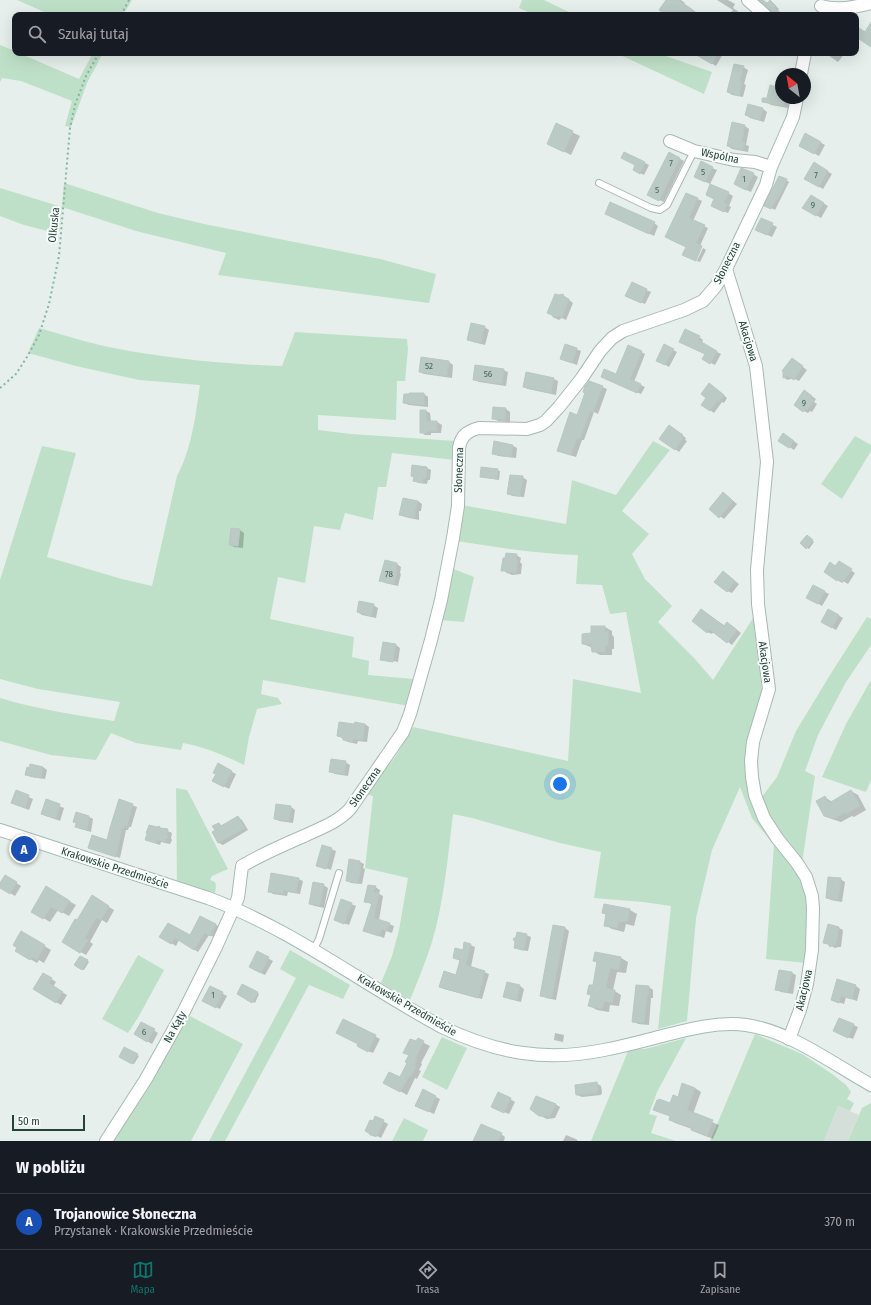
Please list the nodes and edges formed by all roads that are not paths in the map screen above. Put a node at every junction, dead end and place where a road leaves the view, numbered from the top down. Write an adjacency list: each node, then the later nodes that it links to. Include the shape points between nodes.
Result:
1 (748, 0): 4 (street)
2 (871, 3): 3 (street, via 838,8)
3 (821, 7)
4 (762, 12)
5 (804, 56): 6 (street)
6 (802, 68)
7 (796, 104): 10 (street, Słoneczna, via 793,117)
8 (670, 142): 9 (street, Wspólna)
9 (694, 151): 10 (street, Wspólna); 11 (lane, via 667,205 660,210)
10 (772, 167): 12 (street, Słoneczna)
11 (599, 183)
12 (726, 269): 15 (street, Słoneczna, via 703,301 612,338 559,407 540,425 527,429 479,428 465,434 459,448 458,506 441,600 403,732 346,813 324,827 242,866 238,898); 17 (street, Akacjowa, via 756,366 767,462 757,570 758,604 769,689 753,742 752,777 755,795 764,818 806,877 813,908 812,950 807,984)
13 (0, 830): 15 (street, Krakowskie Przedmieście)
14 (339, 873): 16 (lane)
15 (234, 908): 16 (street, Krakowskie Przedmieście); 19 (street, Na Kąty, via 184,1011 146,1079)
16 (313, 951): 17 (street, Krakowskie Przedmieście, via 442,1027 477,1043 506,1051 544,1055 577,1054 724,1024 753,1026)
17 (789, 1039): 18 (street, Krakowskie Przedmieście)
18 (871, 1085)
19 (106, 1141)

